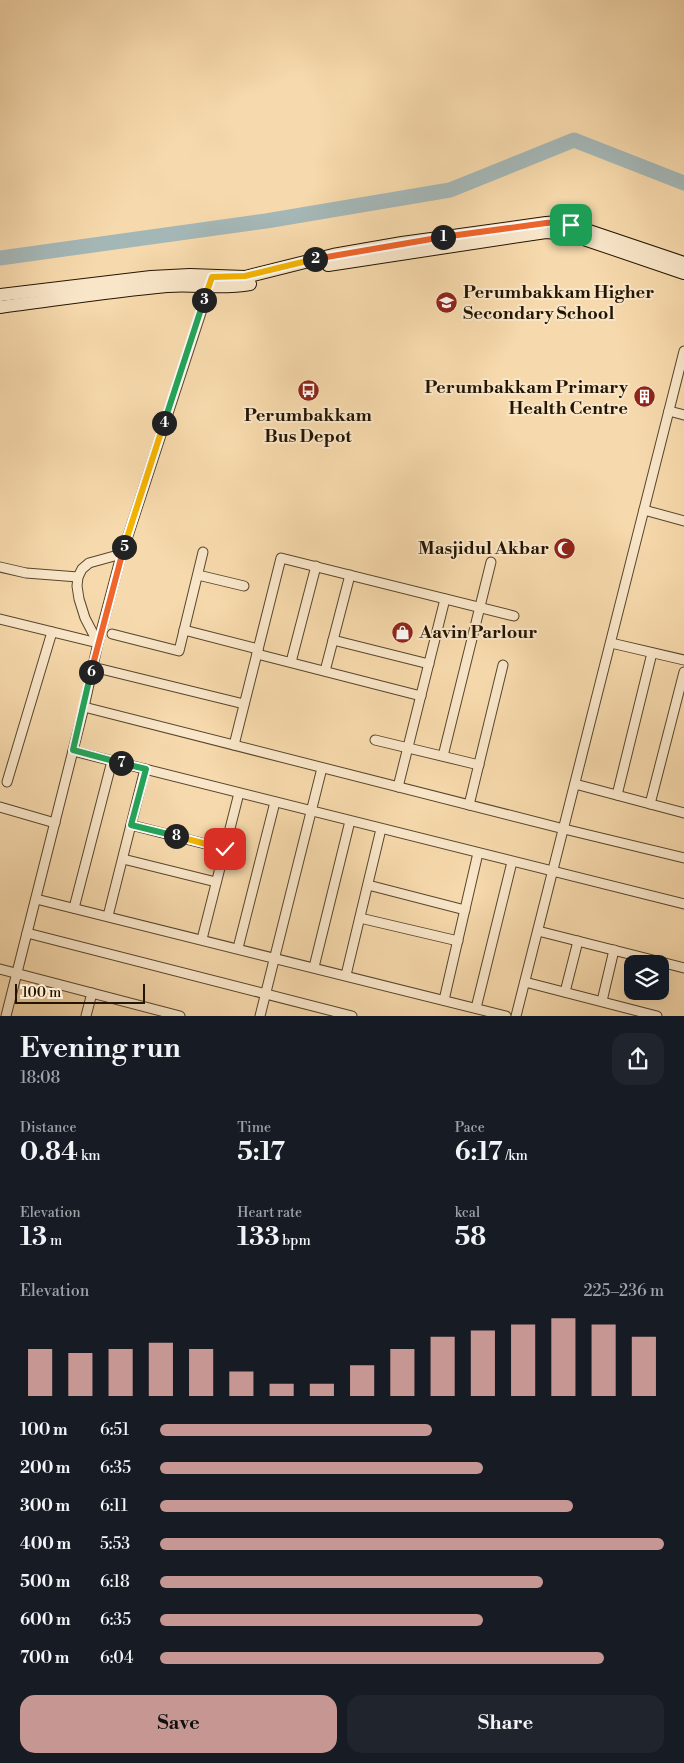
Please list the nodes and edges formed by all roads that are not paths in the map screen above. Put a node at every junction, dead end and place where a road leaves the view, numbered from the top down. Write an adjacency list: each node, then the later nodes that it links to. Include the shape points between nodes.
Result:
1 (684, 263): 3 (street, via 585,229 552,222 333,255)
2 (684, 273): 3 (street, via 569,234 546,232 331,264 245,285)
3 (211, 281): 4 (street, via 190,276 151,277); 5 (street); 12 (street)
4 (0, 296)
5 (0, 307)
6 (684, 351): 7 (street)
7 (681, 376): 8 (street)
8 (669, 411): 9 (street); 10 (street)
9 (684, 415)
10 (644, 510): 11 (street); 30 (street)
11 (684, 521)
12 (122, 552): 19 (street, via 89,563); 29 (street)
13 (203, 552): 17 (street)
14 (490, 562): 22 (street)
15 (316, 566): 18 (street); 31 (street, via 281,558); 34 (street)
16 (0, 567): 19 (street, via 26,574)
17 (198, 575): 20 (street); 25 (street)
18 (350, 575): 21 (street); 28 (street)
19 (78, 577): 29 (street, via 79,599)
20 (244, 586)
21 (445, 599): 22 (street); 35 (street)
22 (480, 608): 23 (street); 47 (street)
23 (514, 616)
24 (0, 619): 26 (street)
25 (184, 630): 27 (street, via 179,651); 31 (street)
26 (52, 632): 29 (street); 52 (street)
27 (112, 634)
28 (333, 640): 35 (street); 38 (street)
29 (98, 643): 42 (street)
30 (611, 643): 32 (street); 53 (street)
31 (258, 651): 34 (street); 41 (street)
32 (652, 653): 33 (street); 56 (street)
33 (684, 660)
34 (291, 662): 38 (street)
35 (429, 664): 40 (street)
36 (504, 665): 49 (street)
37 (101, 668): 41 (street)
38 (325, 671): 40 (street)
39 (684, 672): 58 (street)
40 (421, 696): 45 (street)
41 (244, 704): 44 (street)
42 (84, 707): 44 (street); 46 (street)
43 (375, 740): 45 (street)
44 (234, 745): 50 (street)
45 (408, 747): 47 (street); 54 (street)
46 (73, 750): 48 (street); 64 (street)
47 (443, 756): 49 (street)
48 (112, 761): 51 (street); 78 (street)
49 (479, 765): 59 (street)
50 (322, 768): 54 (street); 61 (street)
51 (146, 769): 55 (street); 65 (street)
52 (7, 782)
53 (575, 784): 56 (street); 67 (street)
54 (398, 787): 59 (street)
55 (239, 793): 57 (street); 68 (street)
56 (617, 795): 58 (street)
57 (275, 802): 61 (street); 87 (street)
58 (650, 804): 62 (street)
59 (469, 805): 67 (street)
60 (0, 807): 64 (street)
61 (312, 811): 63 (street); 89 (street)
62 (684, 812)
63 (350, 821): 66 (street); 90 (street)
64 (54, 823): 76 (street)
65 (131, 825): 68 (street); 71 (street)
66 (381, 829): 69 (street); 75 (street)
67 (564, 829): 70 (street); 73 (street)
68 (225, 849): 74 (street)
69 (478, 853): 72 (street); 79 (street)
70 (684, 858)
71 (123, 859): 74 (street); 80 (street)
72 (512, 862): 73 (street); 101 (street)
73 (553, 872): 77 (street); 82 (street)
74 (216, 882): 84 (street)
75 (368, 886): 79 (street); 81 (street)
76 (36, 899): 78 (street); 83 (street)
77 (684, 904)
78 (74, 908): 80 (street)
79 (465, 910): 85 (street)
80 (108, 916): 84 (street)
81 (360, 918): 85 (street); 94 (street)
82 (538, 931): 86 (street); 95 (street)
83 (27, 933): 93 (street); 98 (street)
84 (202, 939): 87 (street)
85 (458, 941): 99 (street)
86 (578, 941): 88 (street); 96 (street)
87 (238, 948): 89 (street)
88 (614, 950): 91 (street); 100 (street)
89 (275, 957): 90 (street); 98 (street)
90 (314, 967): 94 (street)
91 (684, 968)
92 (0, 969): 93 (street)
93 (17, 974): 97 (street); 104 (street)
94 (346, 975): 99 (street)
95 (525, 982): 96 (street); 109 (street)
96 (565, 992): 100 (street)
97 (92, 993): 102 (street); 105 (street)
98 (266, 994): 107 (street); 108 (street)
99 (444, 1000): 101 (street)
100 (602, 1001): 110 (street)
101 (476, 1008): 103 (street)
102 (146, 1011): 106 (street)
103 (501, 1015)
104 (6, 1016)
105 (86, 1016)
106 (180, 1016)
107 (260, 1016)
108 (352, 1016)
109 (516, 1016)
110 (657, 1016)

